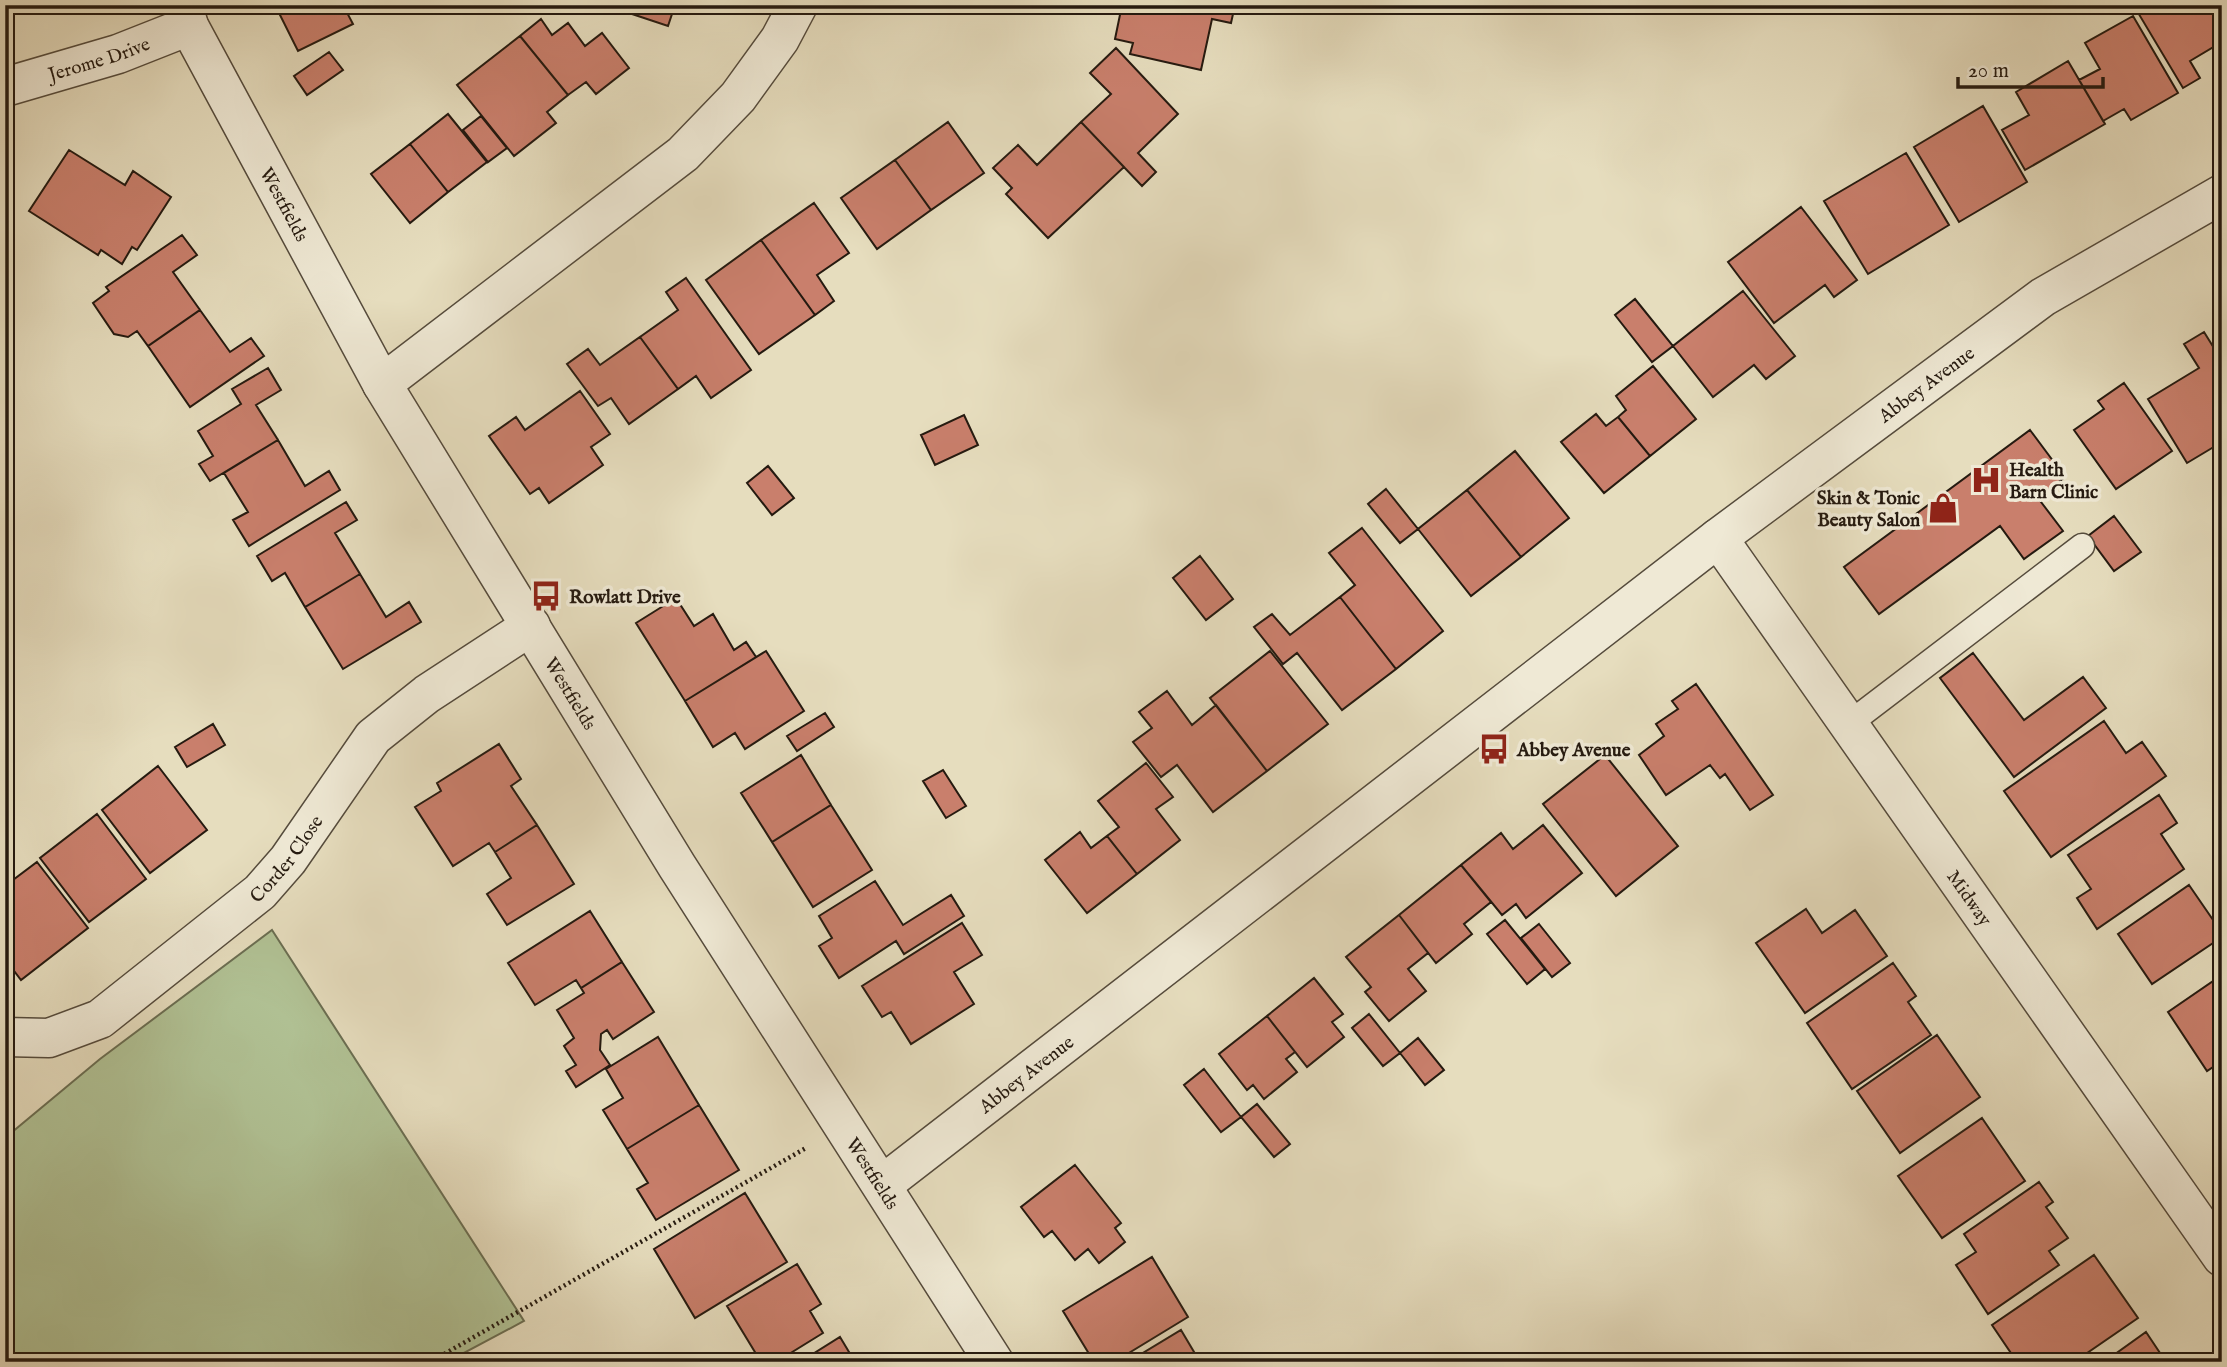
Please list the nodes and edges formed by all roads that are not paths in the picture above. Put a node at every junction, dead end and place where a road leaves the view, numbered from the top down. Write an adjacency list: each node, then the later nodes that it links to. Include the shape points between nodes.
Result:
1 (798, 5): 5 (street, via 738,97 683,154)
2 (186, 15): 3 (street, Jerome Drive, via 118,54); 5 (street, Westfields)
3 (5, 87)
4 (2222, 194): 6 (street, Abbey Avenue, via 2043,297)
5 (382, 384): 8 (street, Westfields)
6 (1718, 538): 9 (street, Midway); 11 (street, Abbey Avenue)
7 (2082, 546): 9 (lane)
8 (531, 626): 10 (street, Corder Close, via 427,694 373,737 288,860 260,892 100,1018 49,1038); 11 (street, Westfields, via 677,866)
9 (1850, 723): 12 (street, Midway)
10 (5, 1037)
11 (882, 1185): 13 (street, Westfields)
12 (2222, 1257)
13 (994, 1362)

